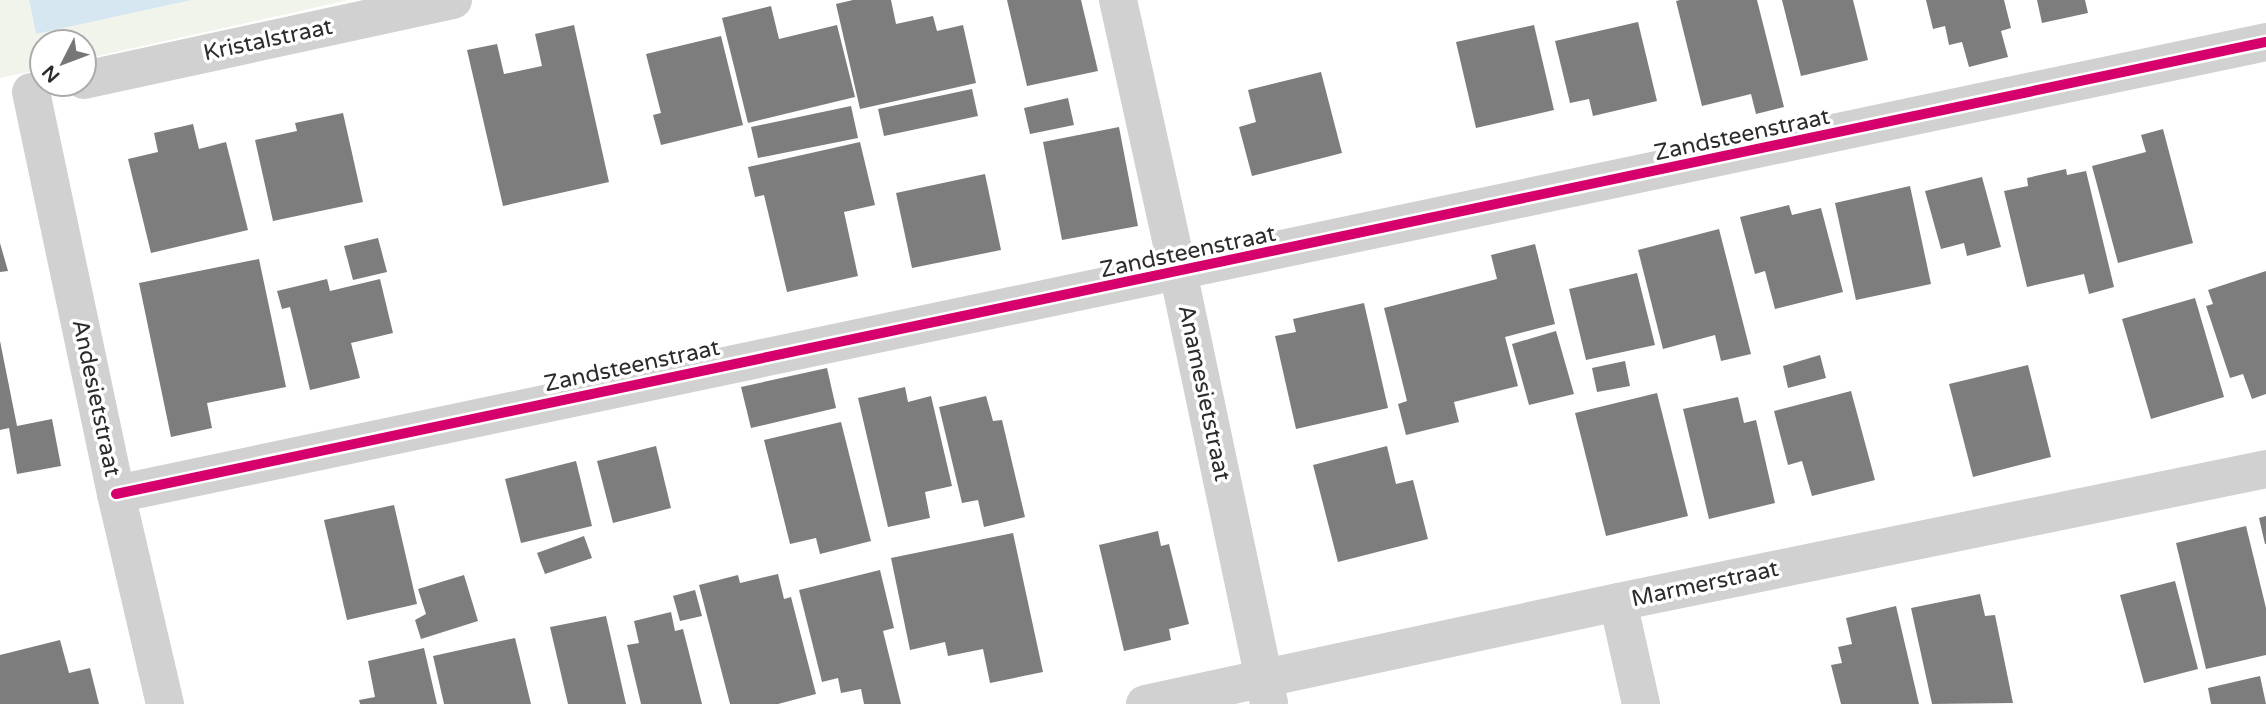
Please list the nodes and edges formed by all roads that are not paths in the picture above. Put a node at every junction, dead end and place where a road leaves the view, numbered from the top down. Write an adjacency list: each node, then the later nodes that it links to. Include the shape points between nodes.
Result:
1 (453, 0): 4 (street, Kristalstraat)
2 (1118, 0): 6 (street, Anamesietstraat)
3 (2266, 42): 6 (street, Zandsteenstraat)
4 (98, 77)
5 (33, 98): 8 (street, Andesietstraat)
6 (1179, 276): 8 (street, Zandsteenstraat); 10 (street, Anamesietstraat)
7 (2266, 469): 9 (street, Marmerstraat)
8 (116, 494): 11 (street, Andesietstraat)
9 (1618, 602): 10 (street, Marmerstraat); 13 (street)
10 (1267, 692): 12 (street, Marmerstraat)
11 (165, 704)
12 (1145, 704)
13 (1641, 704)

